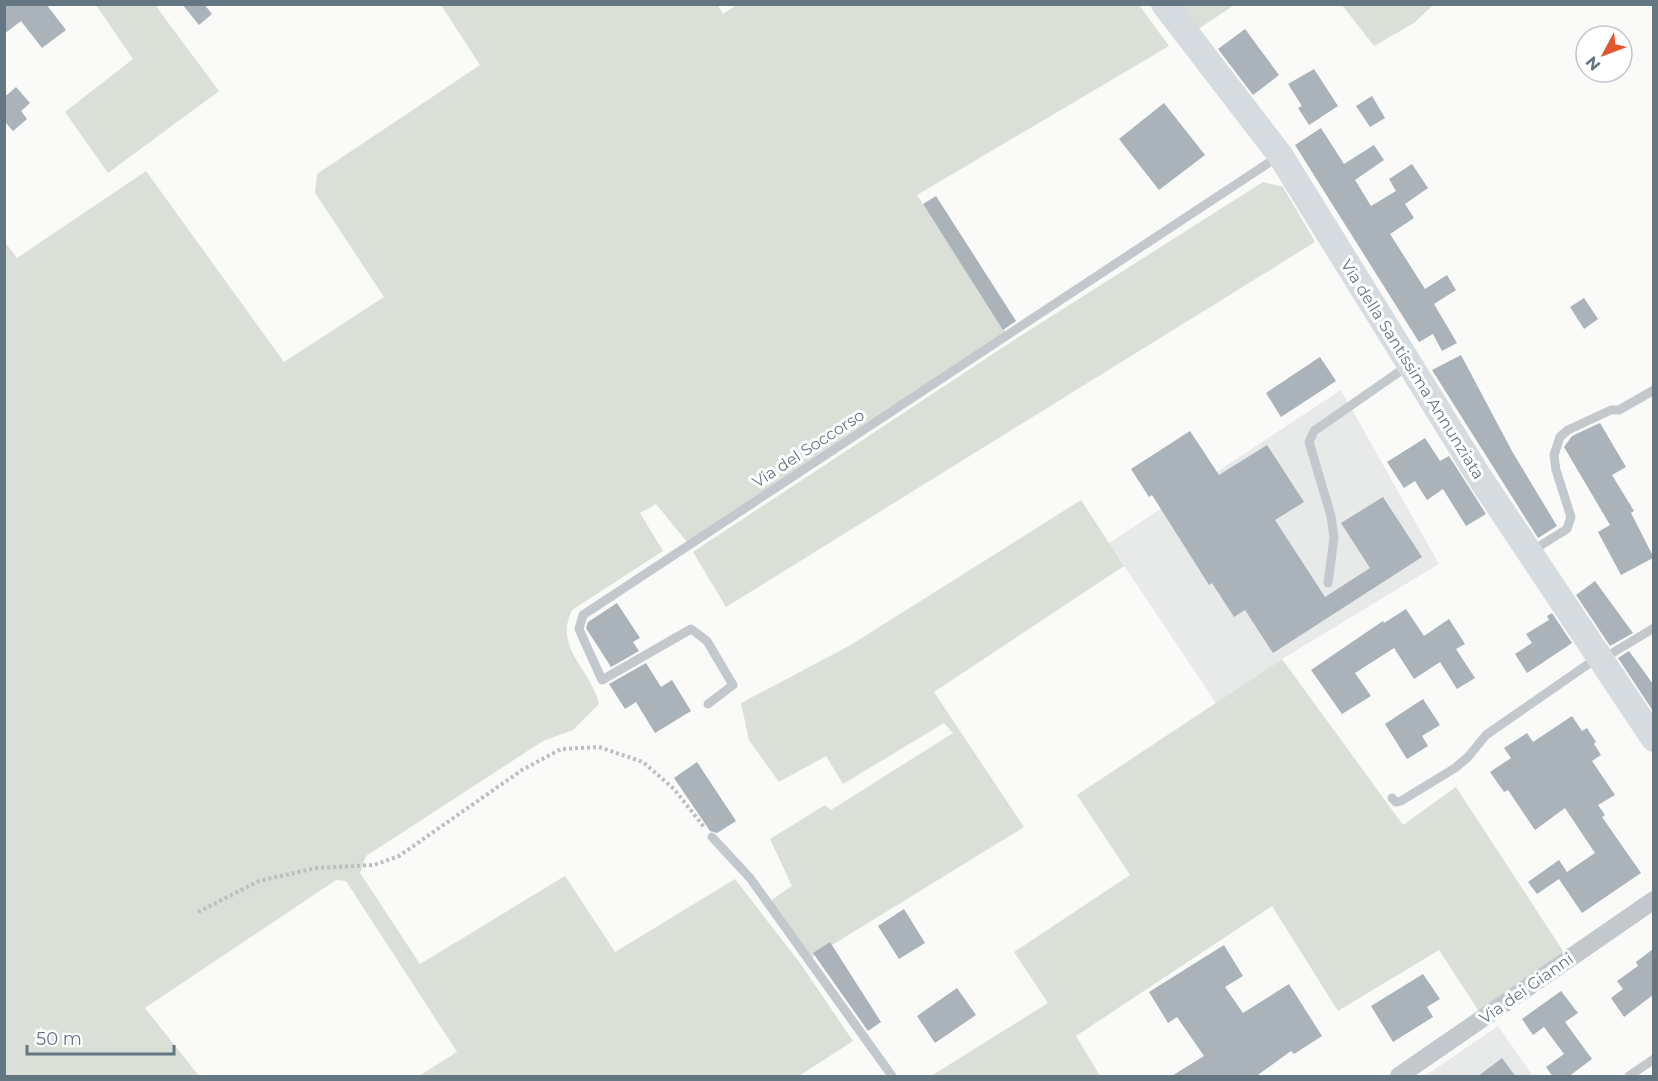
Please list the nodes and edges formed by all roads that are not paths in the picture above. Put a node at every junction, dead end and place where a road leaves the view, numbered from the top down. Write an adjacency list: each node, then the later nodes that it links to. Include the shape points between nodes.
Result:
1 (1164, 4): 2 (street, Via della Santissima Annunziata)
2 (1280, 155): 3 (street, Via della Santissima Annunziata); 9 (lane, Via del Soccorso, via 583,615 579,629 602,680 691,629 707,641 733,685)
3 (1410, 364): 5 (street, Via della Santissima Annunziata); 6 (lane, via 1314,430 1308,442 1331,516 1334,538)
4 (1653, 390): 5 (lane, via 1560,437 1554,454 1556,470 1571,523)
5 (1530, 552): 8 (street, Via della Santissima Annunziata)
6 (1328, 583)
7 (1653, 628): 8 (lane)
8 (1598, 660): 10 (street, Via della Santissima Annunziata); 11 (lane, via 1486,735 1455,768 1401,801)
9 (708, 704)
10 (1653, 739)
11 (1392, 798)
12 (712, 837): 15 (lane, via 750,878)
13 (1653, 900): 16 (street, Via dei Gianni)
14 (1653, 1059): 17 (lane)
15 (892, 1077)
16 (1399, 1077)
17 (1629, 1077)

